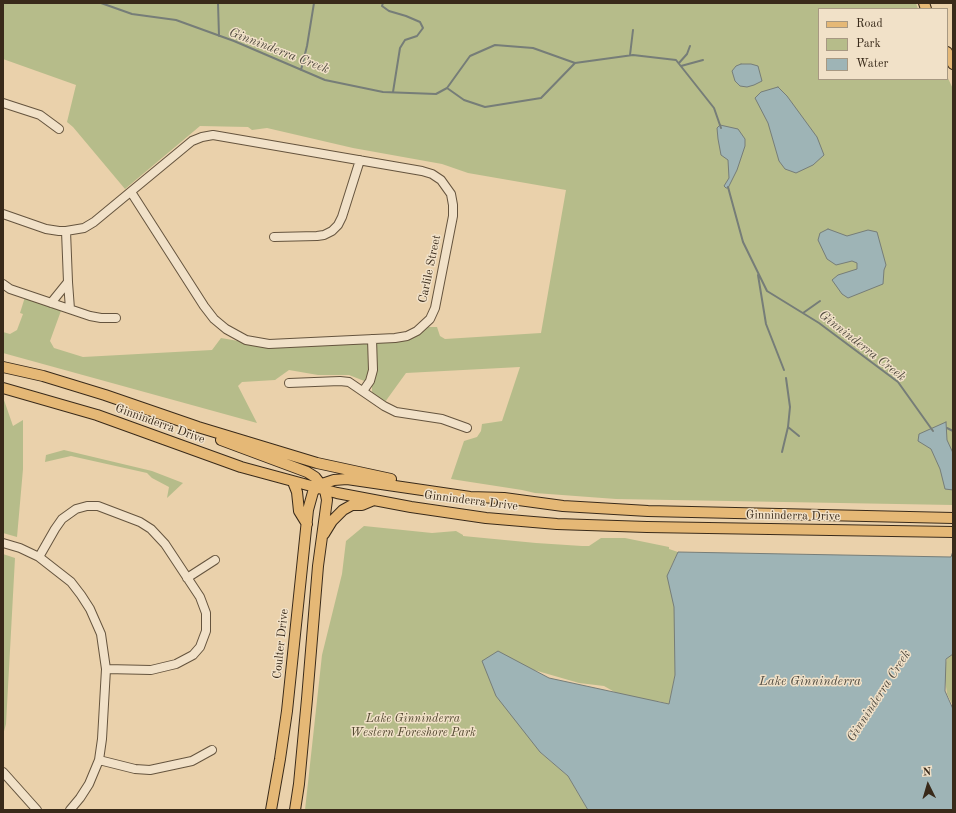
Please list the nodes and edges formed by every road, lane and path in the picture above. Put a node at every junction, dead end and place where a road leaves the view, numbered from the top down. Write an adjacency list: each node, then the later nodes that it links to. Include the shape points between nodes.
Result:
1 (948, 54): 2 (main road)
2 (953, 64)
3 (3, 103): 4 (street, via 40,115)
4 (59, 129)
5 (360, 160): 6 (street, Carlile Street, via 226,137 202,137 192,141); 9 (street, via 342,217 332,231 317,236); 15 (street, Carlile Street, via 432,174 448,189 453,205 436,302 430,319 407,336)
6 (130, 192): 8 (street, Carlile Street, via 94,222 84,228); 15 (street, Carlile Street, via 204,306 214,319 232,333 246,340 270,344)
7 (3, 214): 8 (street, Carlile Street, via 46,228)
8 (66, 231): 10 (street)
9 (274, 237)
10 (68, 282): 12 (street); 13 (street)
11 (3, 284): 12 (street, via 10,289)
12 (51, 303): 13 (street)
13 (70, 309): 14 (street, via 95,317)
14 (116, 318)
15 (372, 339): 19 (street, via 373,370 370,381)
16 (3, 367): 20 (main road, Ginninderra Drive, via 43,376)
17 (289, 383): 19 (street, via 340,381 349,382)
18 (3, 388): 22 (main road, Ginninderra Drive, via 97,415 241,467)
19 (363, 391): 21 (street, via 396,412 442,419)
20 (198, 427): 23 (main road, via 215,438 307,472); 24 (main road, Ginninderra Drive, via 317,463)
21 (467, 428)
22 (293, 482): 23 (main road, Ginninderra Drive); 27 (main road, via 300,512)
23 (323, 486): 24 (main road, Ginninderra Drive, via 347,479 470,497); 25 (main road, Ginninderra Drive); 27 (main road, Coulter Drive, via 312,496); 29 (main road, via 327,500)
24 (504, 498): 26 (main road, Ginninderra Drive, via 563,506 648,511)
25 (374, 500): 28 (main road, Ginninderra Drive, via 469,516 557,524); 29 (main road, via 343,510)
26 (953, 518)
27 (307, 524): 40 (main road, Coulter Drive, via 287,711)
28 (953, 532)
29 (322, 537): 41 (main road)
30 (3, 543): 31 (street)
31 (39, 557): 33 (street, via 62,519 87,506 98,506 140,522 151,529 165,544); 34 (street, via 71,582 90,609 101,634)
32 (215, 560): 33 (street)
33 (188, 578): 34 (street, via 205,607 207,619 205,637 196,651 188,658 160,669)
34 (106, 669): 36 (street)
35 (212, 750): 36 (street, via 192,761 150,770 134,769)
36 (99, 760): 39 (street, via 89,784)
37 (3, 772): 38 (street)
38 (37, 810)
39 (70, 810)
40 (271, 810)
41 (295, 810)

